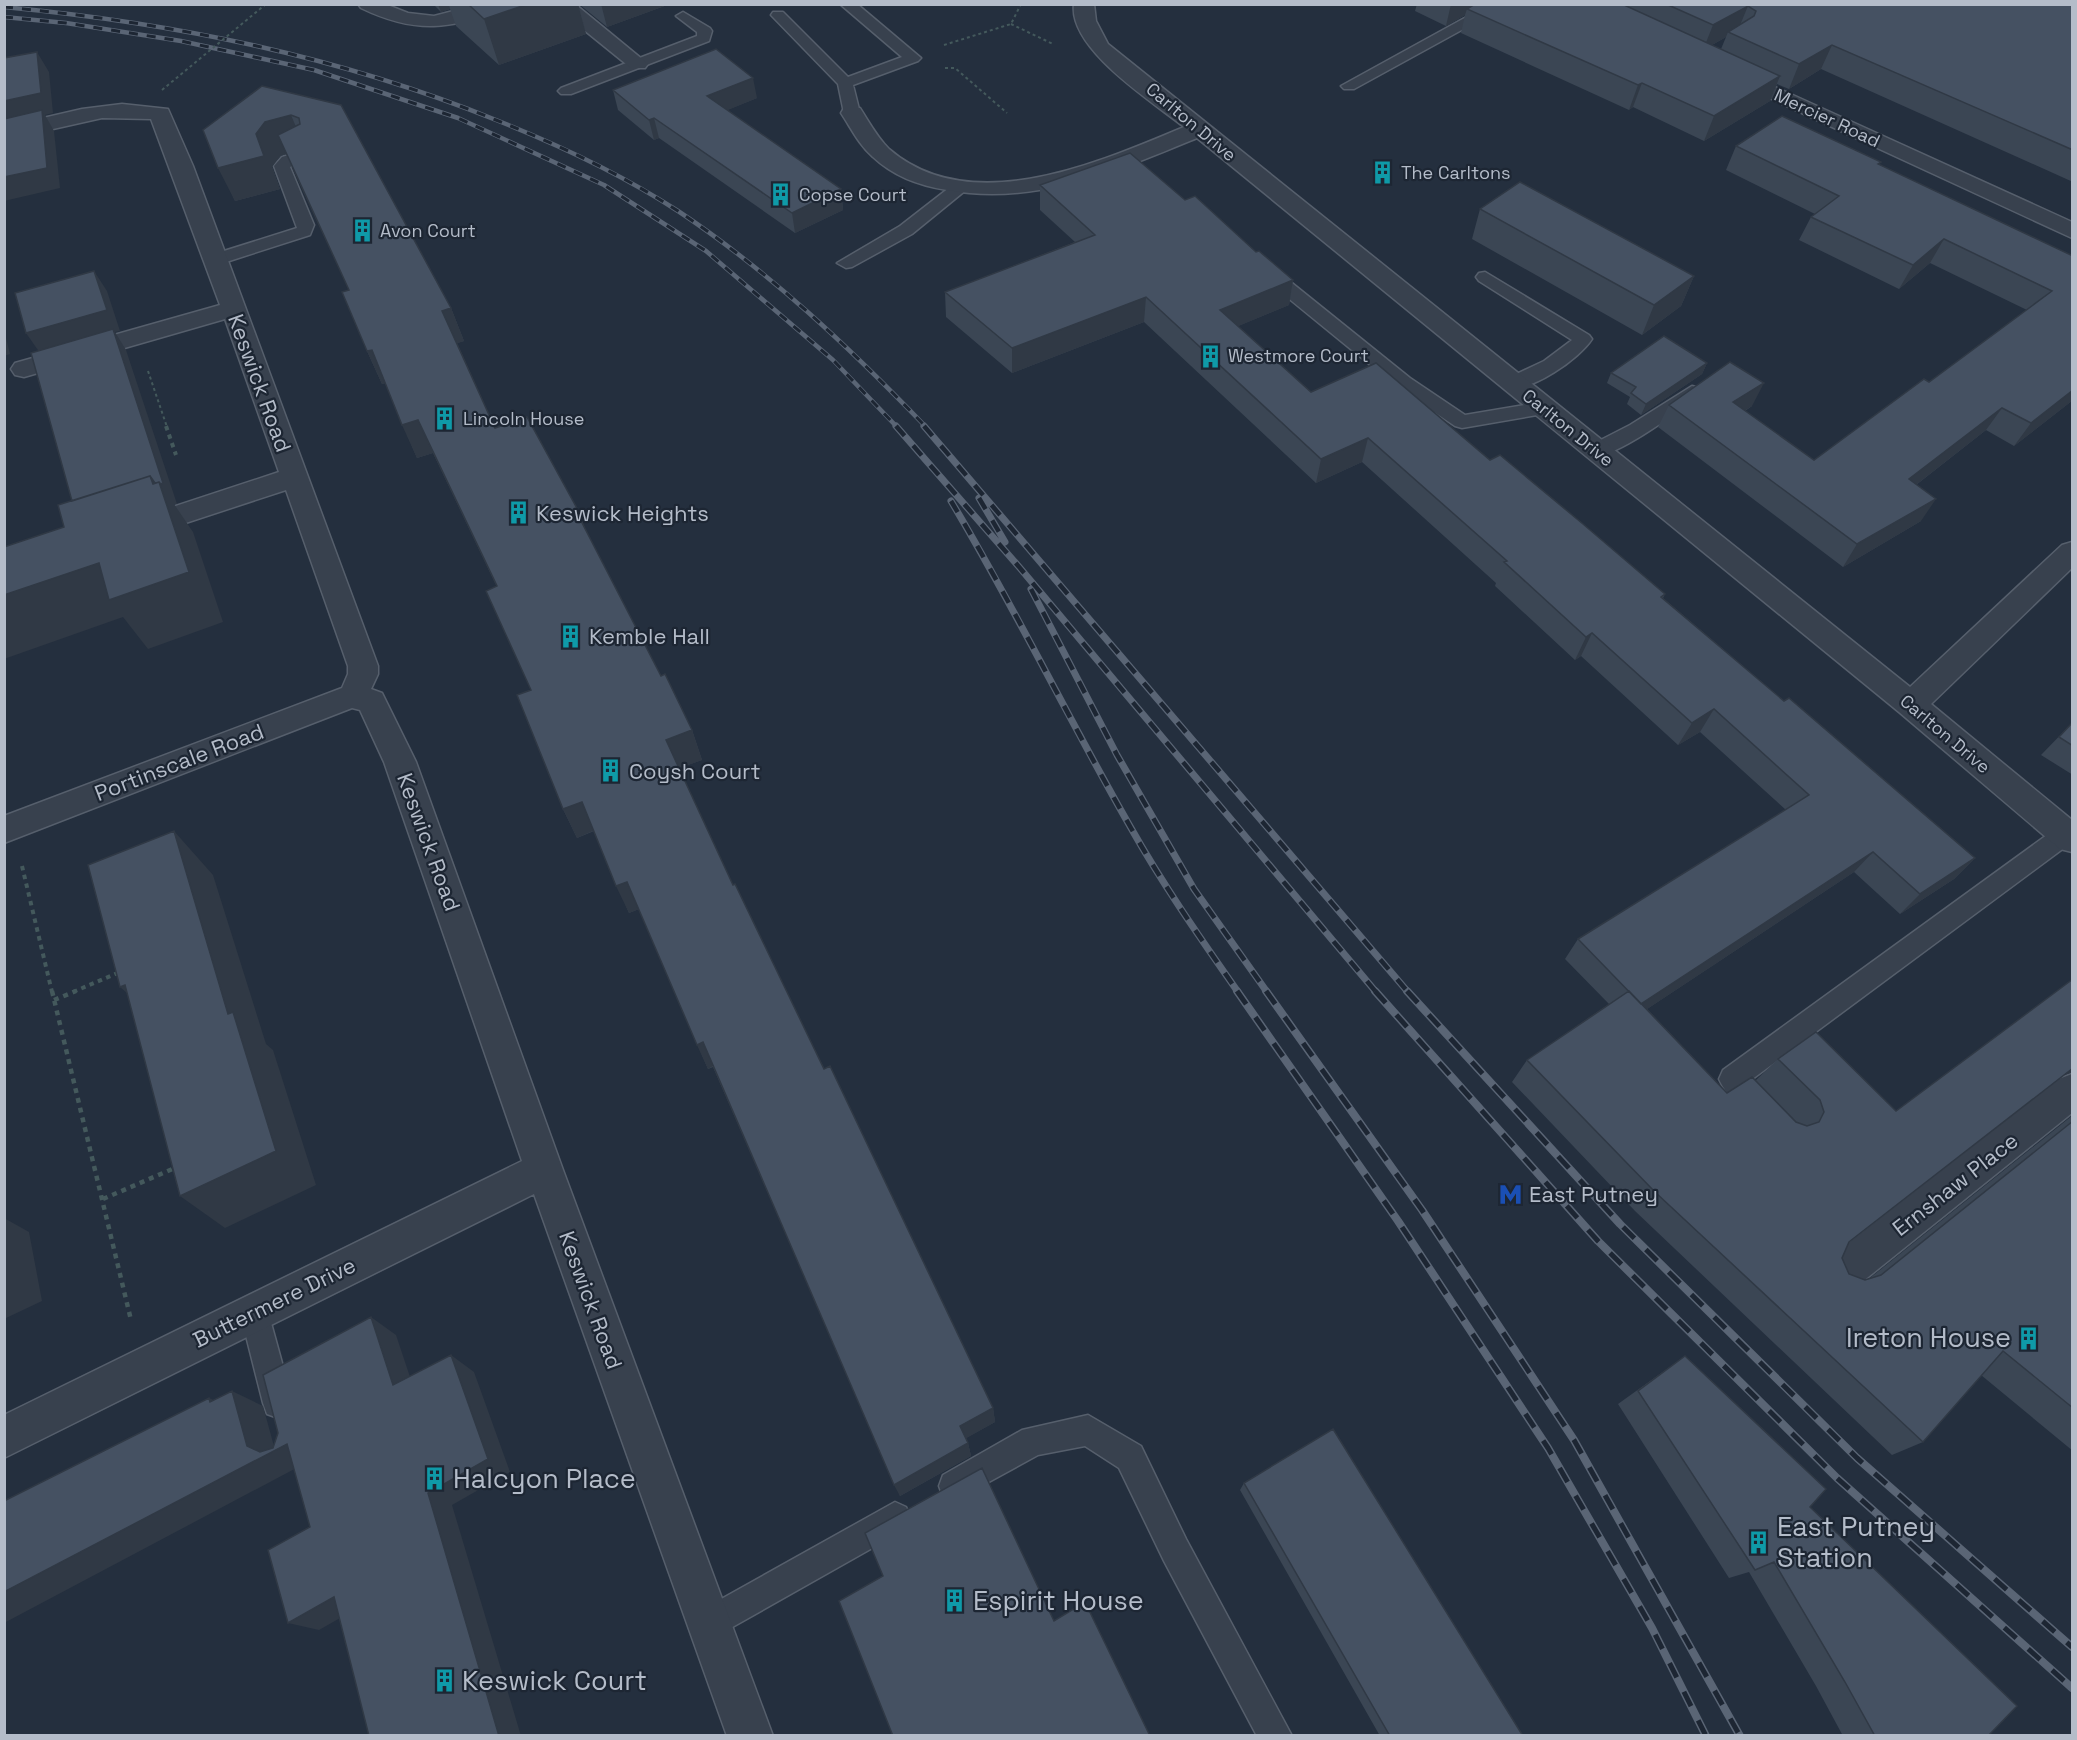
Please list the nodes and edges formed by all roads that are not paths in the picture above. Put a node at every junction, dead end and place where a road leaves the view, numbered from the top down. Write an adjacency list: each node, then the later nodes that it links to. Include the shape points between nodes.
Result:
1 (368, 4): 2 (street, via 387,14 426,24 460,20)
2 (500, 4)
3 (562, 4): 9 (street)
4 (848, 4): 11 (lane, via 914,58)
5 (1084, 4): 15 (street, Carlton Drive, via 1088,28 1100,48)
6 (1502, 4): 12 (lane)
7 (778, 15): 11 (lane)
8 (683, 16): 9 (lane, via 705,31 704,38)
9 (638, 64): 13 (lane)
10 (1710, 64): 19 (street, Mercier Road)
11 (845, 82): 14 (lane)
12 (1349, 86)
13 (566, 91)
14 (852, 112): 18 (street, via 876,147 912,175)
15 (1199, 129): 18 (street, via 1099,169 1046,185 1013,190); 26 (street, Carlton Drive)
16 (4, 134): 20 (street, Keswick Road, via 116,110 141,109 160,114)
17 (306, 155): 20 (lane, via 282,166 306,225 304,231)
18 (960, 188): 21 (lane, via 906,230)
19 (2073, 231)
20 (214, 260): 24 (street, Keswick Road)
21 (846, 263)
22 (1256, 263): 28 (lane, via 1403,382 1462,422)
23 (1485, 278): 26 (lane, via 1583,339 1543,372)
24 (232, 309): 25 (street); 30 (street, Keswick Road)
25 (24, 369)
26 (1513, 383): 28 (street, Carlton Drive)
27 (1704, 384): 29 (lane, via 1637,430)
28 (1543, 408): 29 (street, Carlton Drive)
29 (1596, 451): 34 (street, Carlton Drive)
30 (294, 477): 31 (street); 33 (street, Keswick Road, via 363,666)
31 (114, 537)
32 (2073, 552): 34 (street)
33 (353, 696): 35 (street, Portinscale Road); 39 (street, Keswick Road, via 371,702 400,762)
34 (1910, 704): 36 (street, Carlton Drive)
35 (9, 828)
36 (2070, 837): 38 (lane, via 1732,1079)
37 (2073, 1092): 40 (street, Ernshaw Place)
38 (1776, 1124)
39 (544, 1170): 41 (street, Buttermere Drive); 44 (street, Keswick Road)
40 (1838, 1276)
41 (254, 1312): 42 (lane); 43 (street, Buttermere Drive)
42 (284, 1425)
43 (4, 1437)
44 (709, 1623): 45 (street, Keswick Road); 46 (lane, via 1033,1441 1088,1430 1130,1457)
45 (750, 1736)
46 (1275, 1736)

